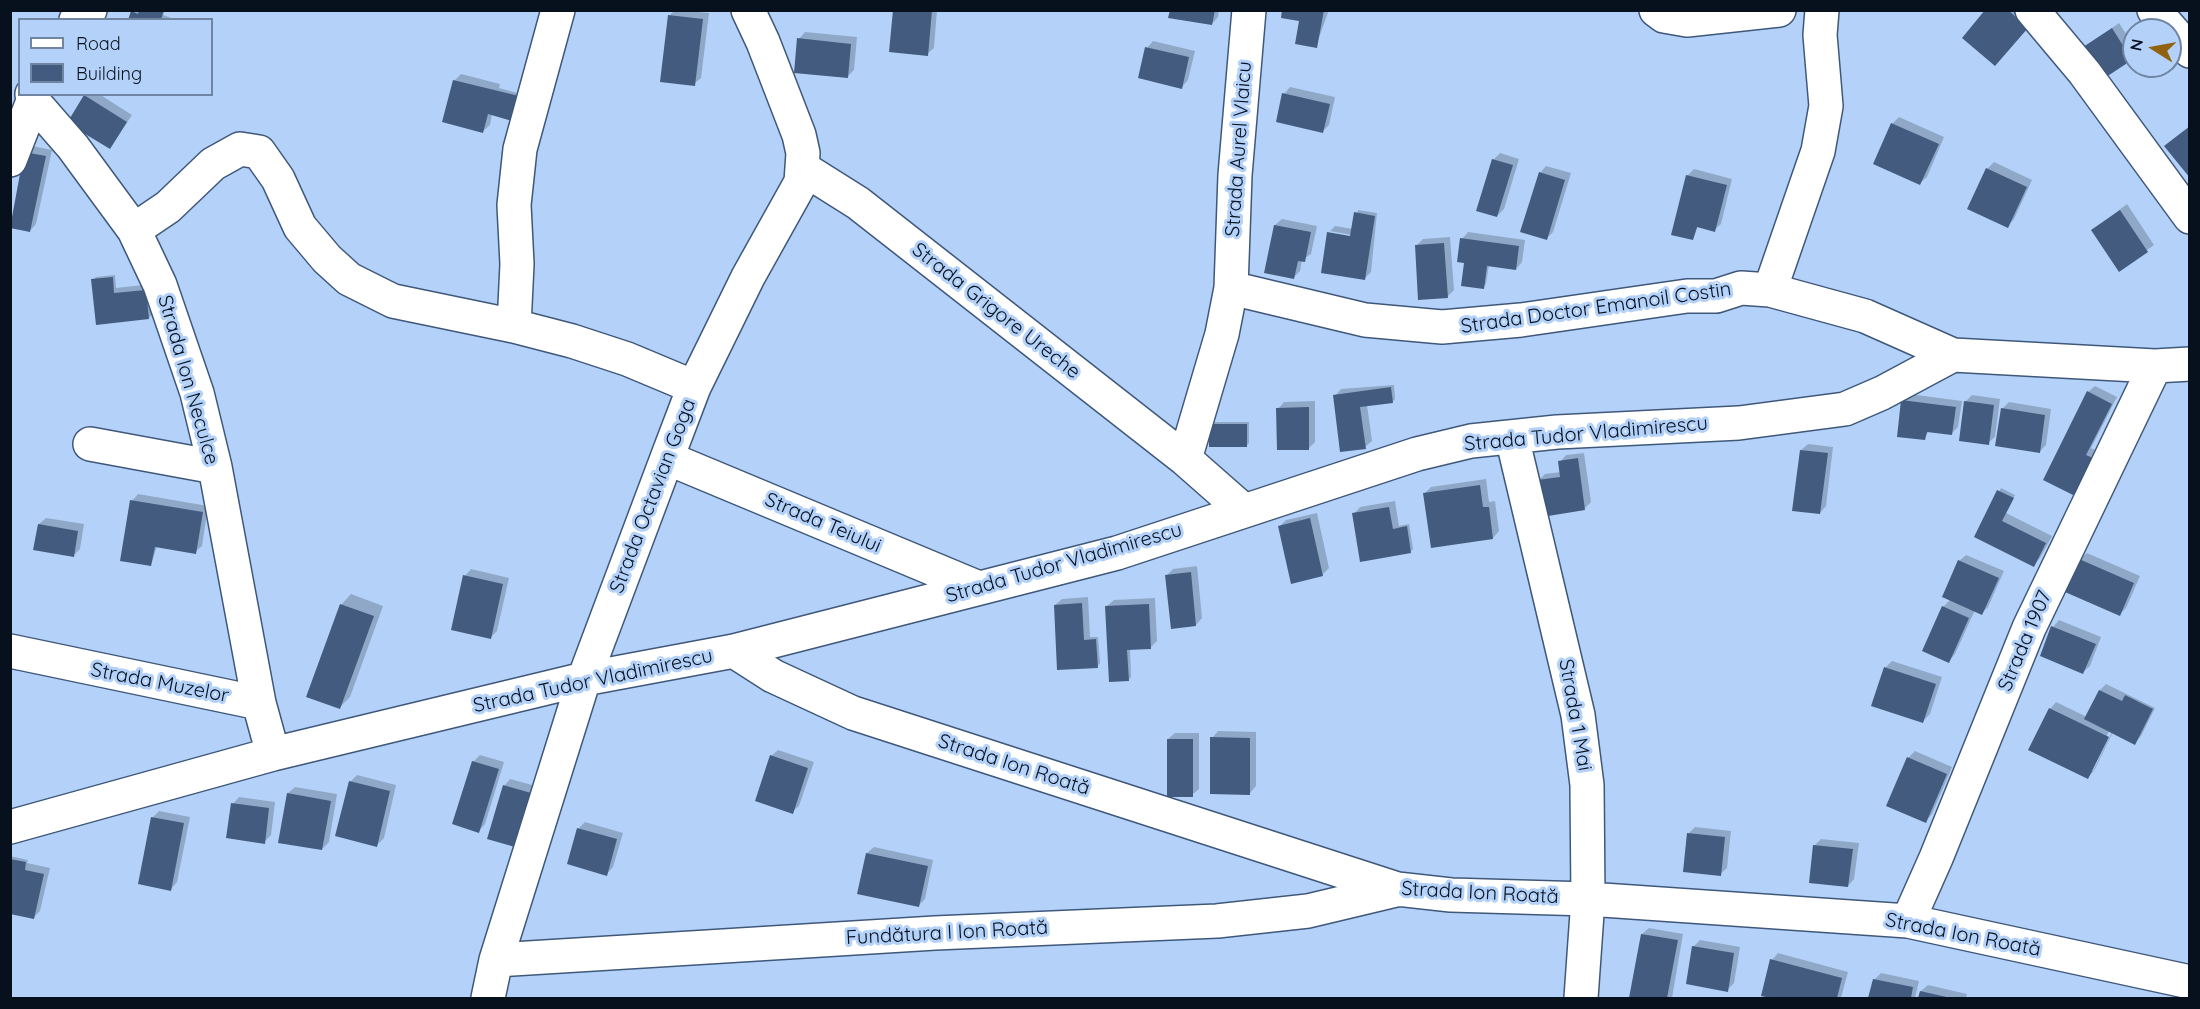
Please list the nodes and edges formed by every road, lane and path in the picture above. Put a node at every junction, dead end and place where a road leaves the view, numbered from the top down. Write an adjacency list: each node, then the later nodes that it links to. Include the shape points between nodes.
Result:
1 (558, 10): 18 (street, via 520,149 514,205)
2 (748, 10): 13 (street, Strada Octavian Goga, via 799,135)
3 (1248, 10): 16 (street, Strada Aurel Vlaicu)
4 (1656, 10): 5 (street, via 1687,21)
5 (1779, 10)
6 (1822, 10): 17 (street, via 1820,35 1826,106 1818,151)
7 (2032, 10): 14 (street, via 2084,72)
8 (2154, 10): 9 (street)
9 (2190, 51)
10 (23, 96): 12 (street)
11 (28, 96): 15 (street, Strada Ion Neculce, via 73,147)
12 (10, 160)
13 (804, 170): 22 (street, Strada Octavian Goga); 26 (street, Strada Grigore Ureche, via 858,203)
14 (2190, 217)
15 (134, 230): 18 (street, via 168,207 213,164 240,149 259,152 278,179 300,227 349,279 393,301); 27 (street, Strada Ion Neculce, via 160,285 197,393)
16 (1231, 288): 17 (street, Strada Doctor Emanoil Costin, via 1365,320 1442,327 1687,296 1716,296 1741,288); 26 (street, via 1213,368)
17 (1770, 290): 19 (street, Strada Doctor Emanoil Costin, via 1864,316)
18 (514, 326): 22 (street, via 627,359)
19 (1953, 355): 21 (street); 23 (street, Strada Tudor Vladimirescu, via 1845,409 1738,423)
20 (2190, 364): 21 (street)
21 (2155, 366): 38 (street, Strada 1907, via 2029,628)
22 (694, 387): 25 (street, Strada Octavian Goga)
23 (1512, 437): 28 (street, Strada Tudor Vladimirescu, via 1471,441 1417,454); 37 (street, Strada 1 Mai, via 1578,715 1587,785)
24 (90, 444): 27 (street)
25 (667, 458): 29 (street, Strada Teiului); 32 (street, Strada Octavian Goga)
26 (1185, 459): 28 (street, Strada Grigore Ureche)
27 (214, 467): 33 (street, Strada Ion Neculce)
28 (1243, 510): 29 (street, Strada Tudor Vladimirescu, via 1117,553)
29 (979, 588): 31 (street, Strada Tudor Vladimirescu)
30 (10, 651): 33 (street, Strada Muzelor)
31 (734, 651): 32 (street, Strada Tudor Vladimirescu); 36 (street, Strada Ion Roată, via 773,676 853,713)
32 (584, 679): 34 (street, Strada Tudor Vladimirescu); 39 (street, Strada Octavian Goga)
33 (259, 703): 34 (street)
34 (273, 754): 35 (street, Strada Tudor Vladimirescu)
35 (10, 827)
36 (1397, 889): 37 (street, Strada Ion Roată, via 1451,895); 39 (street, Fundătura I Ion Roată, via 1308,910 1217,921 935,933)
37 (1588, 899): 38 (street, Strada Ion Roată); 42 (street, Strada 1 Mai)
38 (1908, 921): 40 (street, Strada Ion Roată)
39 (496, 960): 41 (street, Strada Octavian Goga)
40 (2190, 982)
41 (488, 999)
42 (1581, 999)

